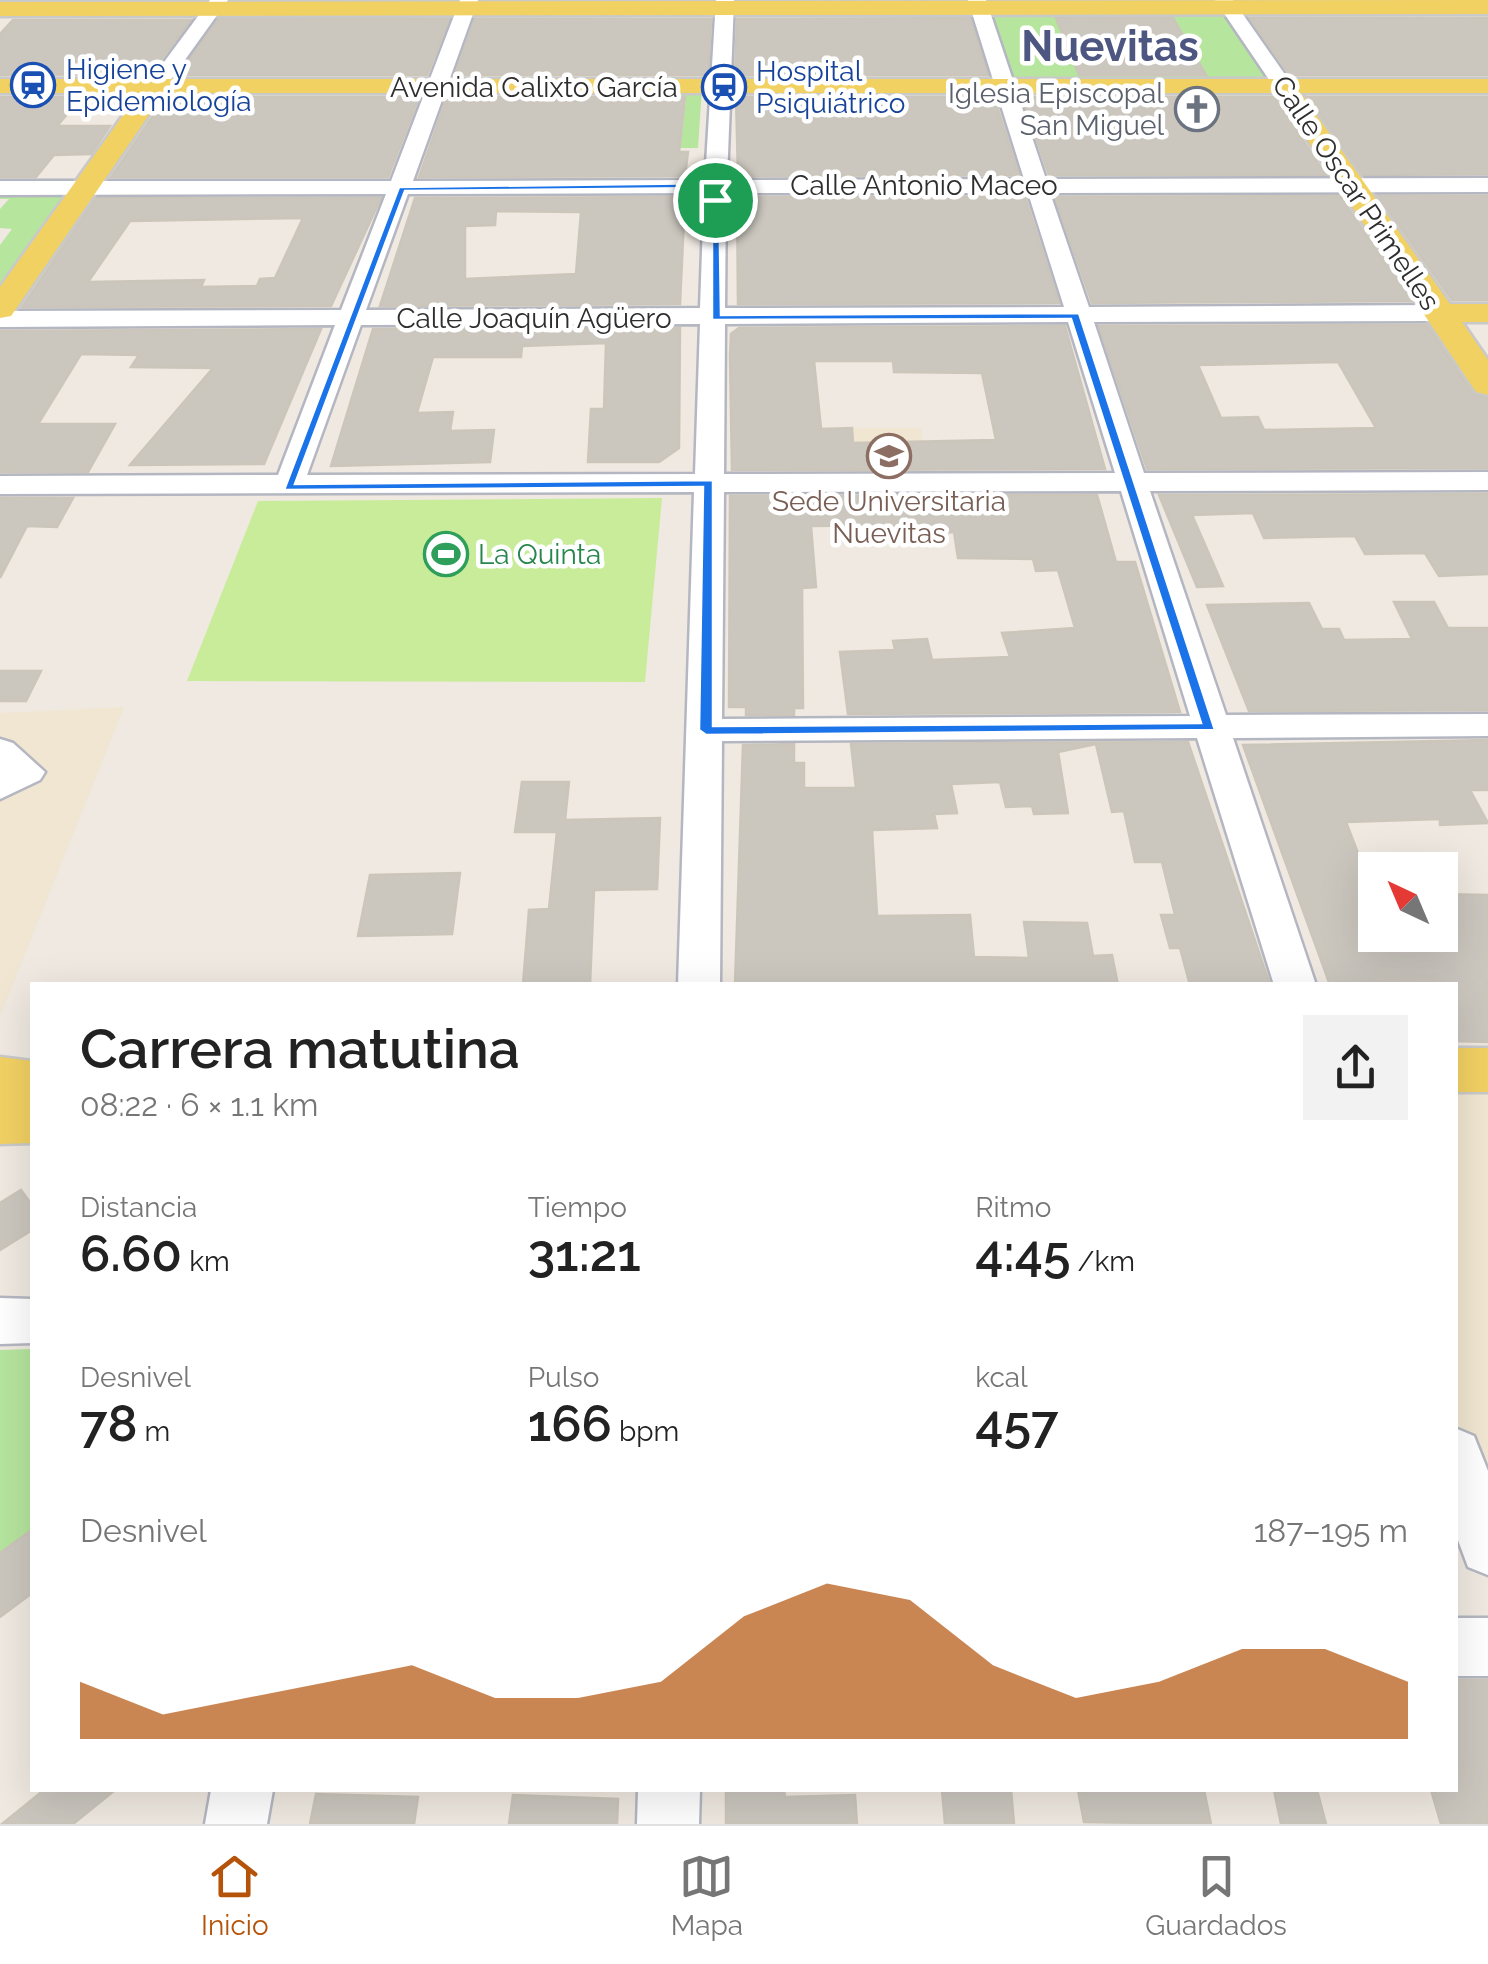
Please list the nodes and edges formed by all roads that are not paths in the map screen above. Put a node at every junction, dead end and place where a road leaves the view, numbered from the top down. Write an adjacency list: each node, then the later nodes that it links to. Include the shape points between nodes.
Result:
1 (1482, 0): 7 (main road)
2 (978, 4): 3 (main road); 6 (main road); 14 (street)
3 (1227, 4): 7 (main road); 11 (street, Calle Oscar Primelles)
4 (216, 5): 5 (main road); 8 (main road); 10 (street)
5 (467, 5): 6 (main road); 15 (street)
6 (725, 5): 13 (street)
7 (1488, 6)
8 (0, 9)
9 (0, 86): 10 (main road, Avenida Calixto García)
10 (157, 86): 15 (main road, Avenida Calixto García); 21 (main road)
11 (1284, 86): 12 (main road, Avenida Calixto García); 14 (main road, Avenida Calixto García); 19 (main road, Calle Oscar Primelles)
12 (1488, 86)
13 (724, 87): 14 (main road, Avenida Calixto García); 15 (main road, Avenida Calixto García); 16 (street)
14 (1006, 87): 18 (street)
15 (436, 88): 22 (street)
16 (716, 185): 18 (street, Calle Antonio Maceo); 22 (street, Calle Antonio Maceo); 28 (street)
17 (1488, 185): 19 (street, Calle Antonio Maceo)
18 (1036, 186): 19 (street, Calle Antonio Maceo); 26 (street)
19 (1356, 186): 24 (main road, Calle Oscar Primelles)
20 (0, 188): 21 (street, Calle Antonio Maceo)
21 (85, 188): 22 (street, Calle Antonio Maceo); 23 (main road)
22 (402, 188): 27 (street)
23 (0, 309)
24 (1438, 313): 25 (main road, Calle Joaquín Agüero); 26 (street, Calle Joaquín Agüero); 30 (main road, Calle Oscar Primelles)
25 (1488, 313)
26 (1076, 316): 28 (street, Calle Joaquín Agüero); 32 (street)
27 (352, 318): 28 (street, Calle Joaquín Agüero); 29 (street, Calle Joaquín Agüero); 35 (street)
28 (716, 318): 33 (street)
29 (0, 319)
30 (1488, 385)
31 (1488, 480): 32 (street)
32 (1130, 482): 33 (street); 37 (street)
33 (709, 483): 35 (street); 38 (street)
34 (0, 485): 35 (street)
35 (288, 488)
36 (1488, 725): 37 (street)
37 (1210, 727): 38 (street); 42 (street)
38 (706, 730): 41 (street)
39 (0, 751): 40 (street, via 27,772)
40 (0, 786)
41 (699, 982)
42 (1294, 982)
43 (1458, 1070): 44 (main road)
44 (1488, 1070)
45 (0, 1079): 46 (main road)
46 (30, 1082)
47 (0, 1120): 48 (main road)
48 (30, 1120)
49 (30, 1321): 50 (street)
50 (0, 1322)
51 (1458, 1462): 52 (street)
52 (1488, 1547)
53 (1458, 1647): 54 (street)
54 (1488, 1647)
55 (242, 1792): 57 (street)
56 (669, 1792): 58 (street)
57 (236, 1824)
58 (668, 1824)

